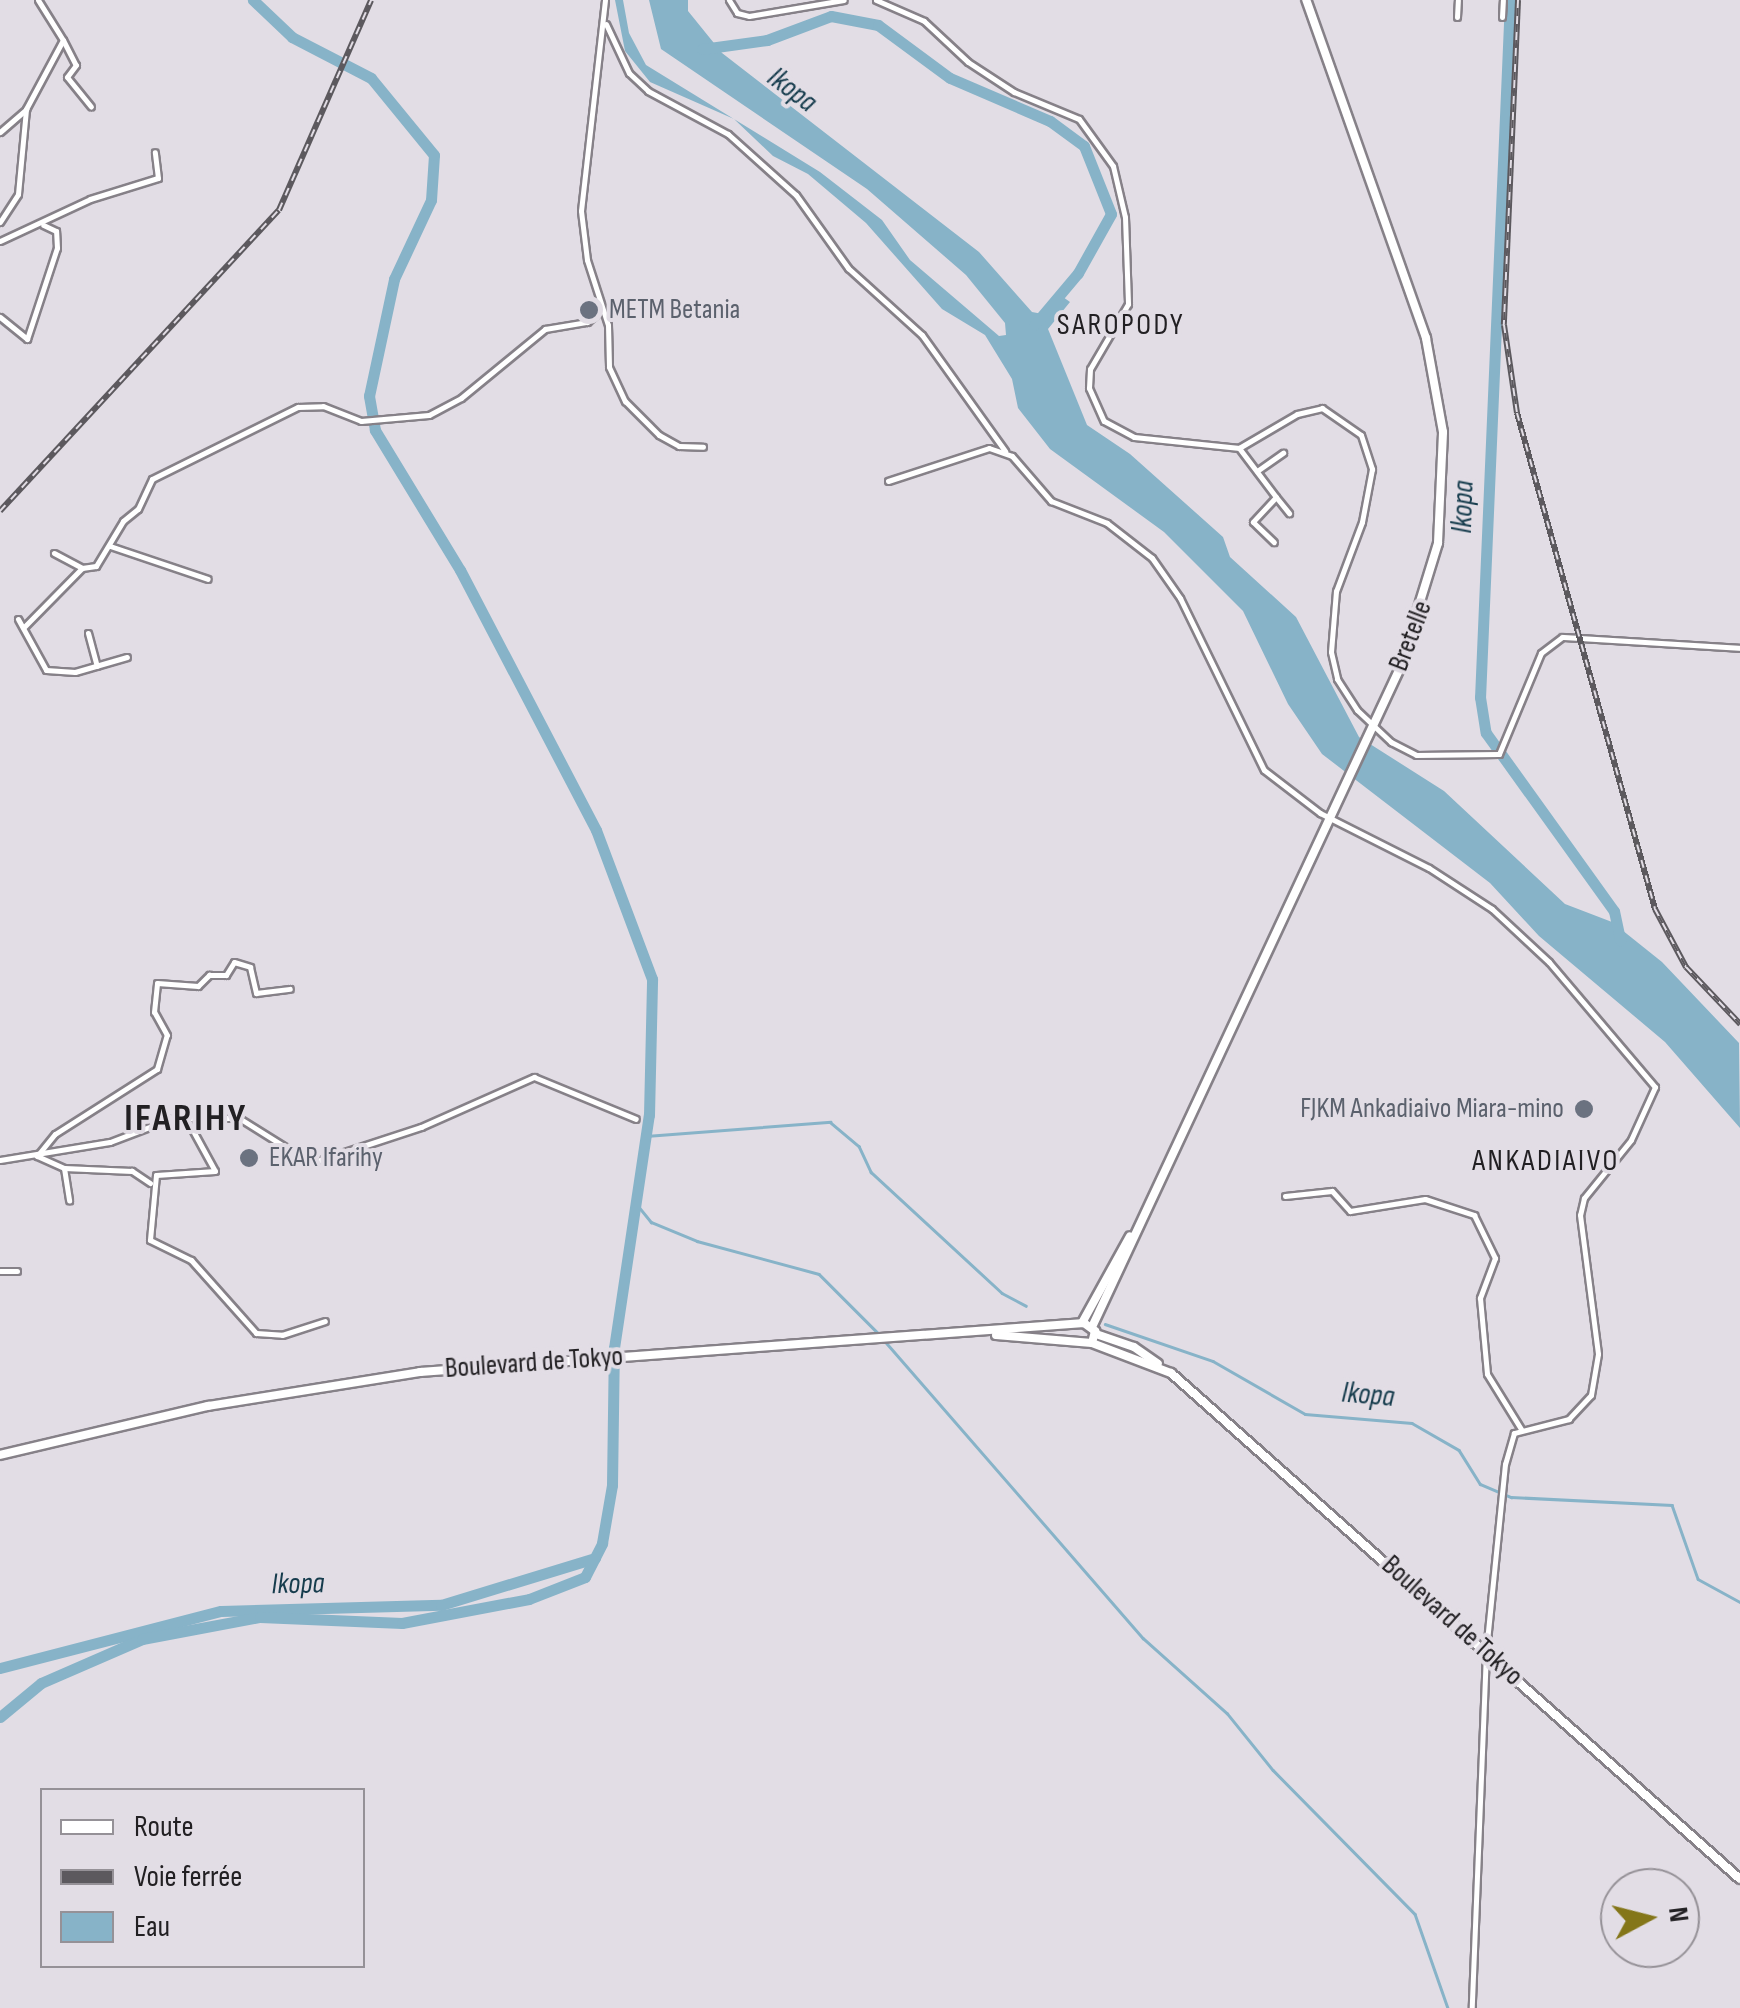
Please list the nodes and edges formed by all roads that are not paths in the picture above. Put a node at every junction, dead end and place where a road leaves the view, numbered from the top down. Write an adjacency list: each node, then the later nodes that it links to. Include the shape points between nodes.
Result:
1 (38, 0): 12 (street)
2 (605, 0): 11 (street)
3 (729, 0): 4 (street, via 749,16)
4 (844, 0)
5 (876, 0): 26 (street, via 924,21 1014,92 1079,119 1113,166 1126,217 1128,304 1090,369 1089,388 1104,421 1134,437)
6 (1306, 0): 43 (main road, Bretelle, via 1426,338 1441,415 1442,499 1430,585)
7 (1458, 0): 9 (street)
8 (1503, 0): 10 (street)
9 (1457, 16)
10 (1502, 16)
11 (606, 24): 13 (street); 14 (street)
12 (62, 40): 15 (street, via 76,64 67,77); 16 (street)
13 (601, 44): 14 (street); 22 (street, via 581,211)
14 (614, 45): 25 (street, via 648,91 728,134 796,194 848,268 922,335 1006,452)
15 (91, 107)
16 (26, 109): 17 (street); 19 (street, via 18,194)
17 (0, 132)
18 (155, 152): 20 (street, via 158,178 90,199)
19 (0, 222)
20 (42, 225): 21 (street); 23 (street, via 56,231 57,248 27,339)
21 (0, 241)
22 (601, 310): 24 (street, via 609,367 625,402 670,443); 33 (street, via 587,322 545,329 440,410 367,420 311,404 160,473)
23 (0, 318)
24 (703, 447)
25 (989, 448): 29 (street); 44 (street, via 1012,456 1052,501 1107,523 1152,558 1180,598 1264,770)
26 (1239, 448): 28 (street); 43 (street, via 1297,414 1322,408 1351,423 1369,448 1362,522 1332,609 1331,652 1337,678)
27 (1283, 453): 28 (street)
28 (1256, 471): 30 (street)
29 (888, 481)
30 (1276, 497): 31 (street); 32 (street, via 1253,522)
31 (1290, 512)
32 (1274, 542)
33 (110, 546): 35 (street, via 96,566); 36 (street)
34 (54, 553): 35 (street)
35 (82, 568): 38 (street)
36 (208, 579)
37 (18, 618): 38 (street)
38 (25, 626): 42 (street, via 32,653 46,670)
39 (88, 633): 42 (street)
40 (1740, 648): 43 (street, via 1580,635 1551,640 1499,754 1416,755)
41 (127, 656): 42 (street)
42 (97, 666)
43 (1371, 730): 44 (main road, Bretelle)
44 (1330, 819): 54 (main road, Bretelle); 62 (street, via 1429,868 1492,909 1586,1004 1655,1087 1632,1140 1584,1198 1580,1215 1598,1354 1591,1395 1569,1418)
45 (290, 990): 48 (street, via 256,993 250,966 234,962 226,975 208,975 198,986 157,983 154,1012 166,1036 157,1069 55,1134)
46 (186, 1118): 47 (street, via 250,1120 311,1163 421,1127 534,1077 555,1080); 48 (street); 51 (street, via 215,1171 160,1173)
47 (636, 1119)
48 (37, 1156): 49 (street); 50 (street)
49 (0, 1160)
50 (64, 1168): 51 (street, via 132,1171); 53 (street)
51 (150, 1183): 57 (street, via 150,1240 191,1260 245,1326 282,1335)
52 (1285, 1196): 62 (street, via 1332,1191 1350,1211 1425,1199 1474,1215 1495,1258 1480,1298 1487,1374)
53 (69, 1201)
54 (1130, 1236): 58 (main road, Bretelle); 60 (main road, Bretelle)
55 (0, 1270): 56 (street)
56 (17, 1271)
57 (326, 1321)
58 (1079, 1325): 59 (main road, Boulevard de Tokyo); 60 (main road); 61 (main road)
59 (989, 1334): 61 (main road); 63 (main road, Boulevard de Tokyo, via 608,1357 304,1388)
60 (1093, 1335): 61 (main road); 64 (main road, Boulevard de Tokyo, via 1134,1347 1244,1433)
61 (1074, 1340)
62 (1521, 1429): 64 (street, via 1505,1464)
63 (0, 1455)
64 (1486, 1652): 65 (main road, Boulevard de Tokyo); 66 (street)
65 (1740, 1878)
66 (1472, 2008)

